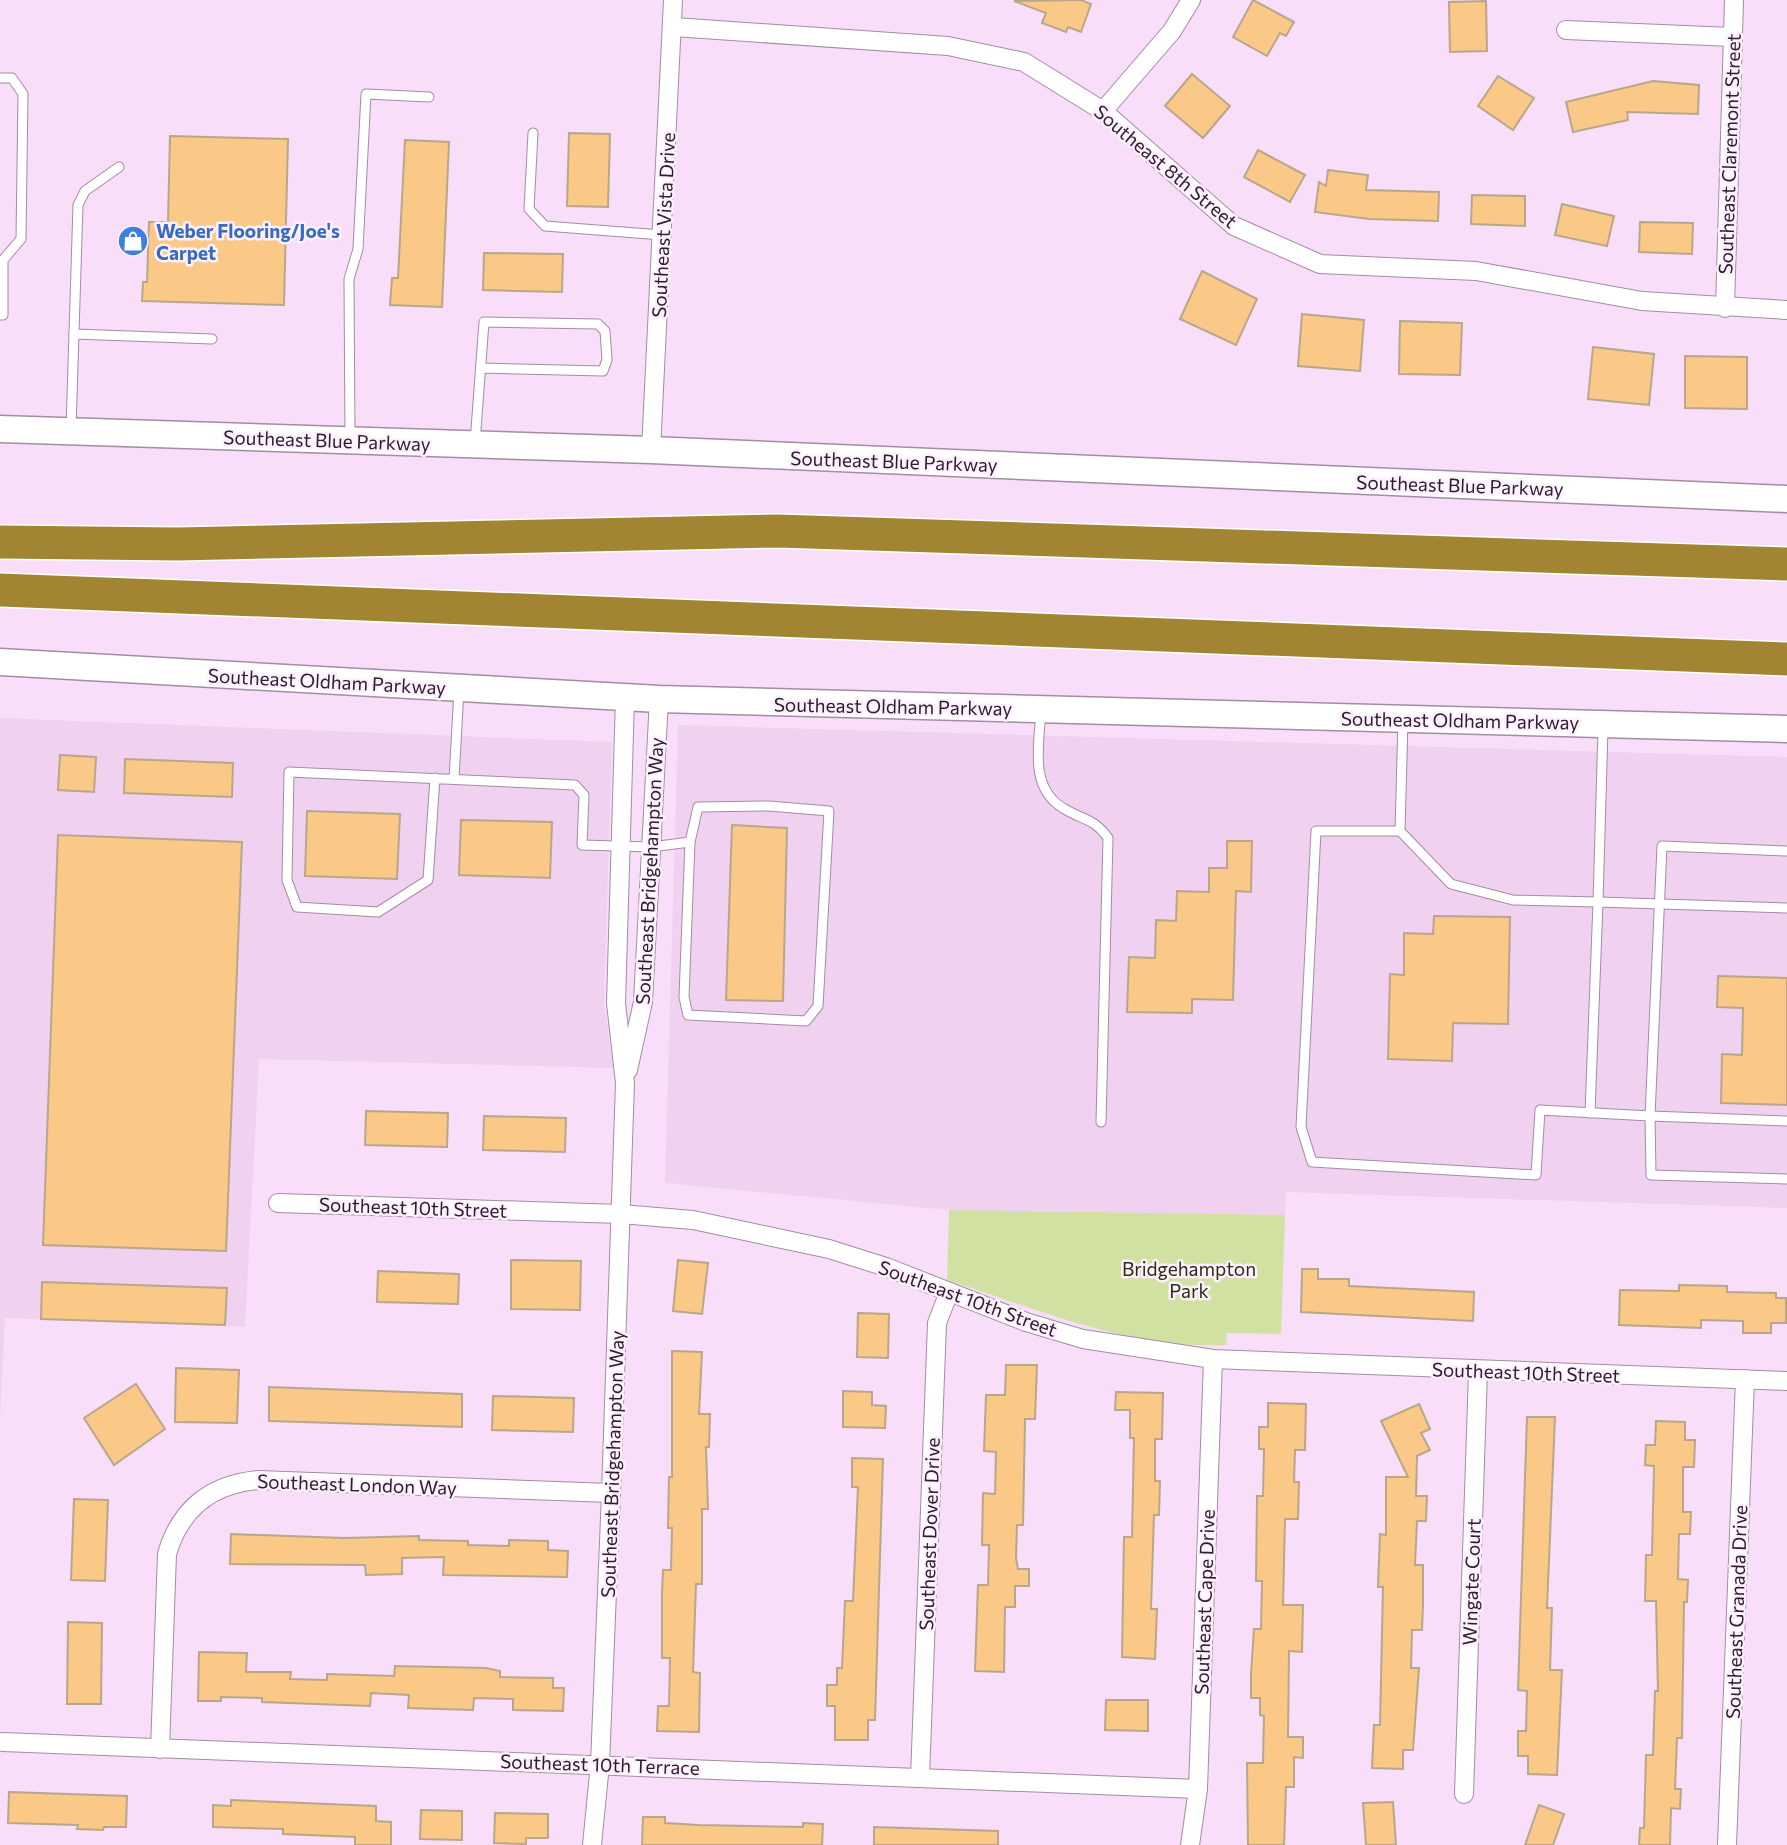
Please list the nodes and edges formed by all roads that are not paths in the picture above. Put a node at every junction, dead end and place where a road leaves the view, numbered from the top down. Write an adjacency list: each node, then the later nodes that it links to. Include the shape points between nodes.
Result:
1 (673, 0): 4 (street, Southeast Vista Drive)
2 (1191, 0): 9 (street, via 1172,31)
3 (1734, 0): 6 (street, Southeast Claremont Street)
4 (674, 27): 9 (street, Southeast 8th Street, via 948,47 1024,62); 12 (street, Southeast Vista Drive)
5 (1566, 30): 6 (street)
6 (1732, 37): 14 (street, Southeast Claremont Street)
7 (0, 78): 13 (lane, via 12,78 23,94 21,239)
8 (429, 97): 22 (lane, via 366,94 358,250 348,279)
9 (1103, 111): 14 (street, Southeast 8th Street, via 1234,226 1320,264 1476,271 1642,301)
10 (533, 132): 12 (lane, via 529,209 545,226)
11 (119, 167): 17 (lane, via 85,191 79,205)
12 (662, 235): 24 (street, Southeast Vista Drive)
13 (1, 260): 16 (lane)
14 (1725, 308): 15 (street, Southeast 8th Street)
15 (1787, 310)
16 (0, 315)
17 (74, 334): 18 (lane); 21 (lane)
18 (212, 339)
19 (481, 368): 19 (lane, via 484,322 598,324 605,331 603,371); 23 (lane)
20 (0, 429): 21 (street, Southeast Blue Parkway)
21 (71, 431): 22 (street, Southeast Blue Parkway)
22 (349, 441): 23 (street, Southeast Blue Parkway)
23 (475, 444): 24 (street, Southeast Blue Parkway)
24 (651, 450): 25 (street, Southeast Blue Parkway)
25 (1787, 499)
26 (0, 542): 27 (highway, via 260,543 778,531)
27 (1787, 564)
28 (0, 590): 29 (highway)
29 (1787, 659)
30 (0, 662): 31 (street, Southeast Oldham Parkway)
31 (459, 688): 32 (street, Southeast Oldham Parkway); 39 (lane)
32 (625, 698): 33 (street, Southeast Oldham Parkway); 42 (street, Southeast Bridgehampton Way)
33 (659, 699): 34 (street, Southeast Oldham Parkway); 43 (street, Southeast Bridgehampton Way)
34 (1041, 709): 35 (street, Southeast Oldham Parkway); 52 (lane, via 1038,766 1049,796 1099,825 1108,838)
35 (1403, 719): 36 (street, Southeast Oldham Parkway); 40 (lane)
36 (1603, 724): 37 (street, Southeast Oldham Parkway); 45 (lane)
37 (1787, 729)
38 (435, 778): 38 (lane, via 289,772 287,880 297,907 378,912 428,880); 39 (lane)
39 (454, 779): 42 (lane, via 575,785 584,795 582,845)
40 (1400, 831): 45 (lane, via 1451,884 1513,901); 49 (lane, via 1316,831 1301,1128 1312,1162 1536,1175 1540,1110)
41 (690, 842): 41 (lane, via 698,807 829,811 818,1006 806,1021 688,1016 684,997); 43 (lane)
42 (621, 847): 43 (lane); 48 (street, Southeast Bridgehampton Way, via 616,1003)
43 (651, 847): 48 (street, Southeast Bridgehampton Way, via 643,1002)
44 (1787, 852): 46 (lane, via 1662,846)
45 (1598, 902): 46 (lane); 49 (lane)
46 (1657, 904): 47 (lane); 50 (lane)
47 (1787, 908)
48 (625, 1083): 55 (street, Southeast Bridgehampton Way)
49 (1590, 1113): 50 (lane)
50 (1650, 1116): 51 (lane); 53 (lane, via 1651,1175)
51 (1787, 1121)
52 (1101, 1122)
53 (1787, 1179)
54 (278, 1203): 55 (street, Southeast 10th Street)
55 (621, 1214): 56 (street, Southeast 10th Street, via 693,1220 785,1237 886,1267); 61 (street, Southeast Bridgehampton Way)
56 (949, 1292): 57 (street, Southeast 10th Street, via 1083,1339); 65 (street, Southeast Dover Drive, via 937,1323)
57 (1213, 1359): 58 (street, Southeast 10th Street); 66 (street, Southeast Cape Drive)
58 (1478, 1371): 59 (street, Southeast 10th Street); 67 (street, Wingate Court)
59 (1745, 1379): 60 (street, Southeast 10th Street); 70 (street, Southeast Granada Drive)
60 (1787, 1381)
61 (611, 1493): 63 (street, Southeast London Way, via 258,1480 236,1482 212,1492 189,1508 173,1532 167,1555); 64 (street, Southeast Bridgehampton Way)
62 (2, 1742): 63 (street, Southeast 10th Terrace)
63 (160, 1749): 64 (street, Southeast 10th Terrace)
64 (600, 1764): 65 (street, Southeast 10th Terrace); 68 (street, Southeast Bridgehampton Way)
65 (920, 1778): 66 (street, Southeast 10th Terrace)
66 (1198, 1789): 69 (street, Southeast Cape Drive)
67 (1465, 1794)
68 (592, 1845)
69 (1190, 1845)
70 (1727, 1845)

